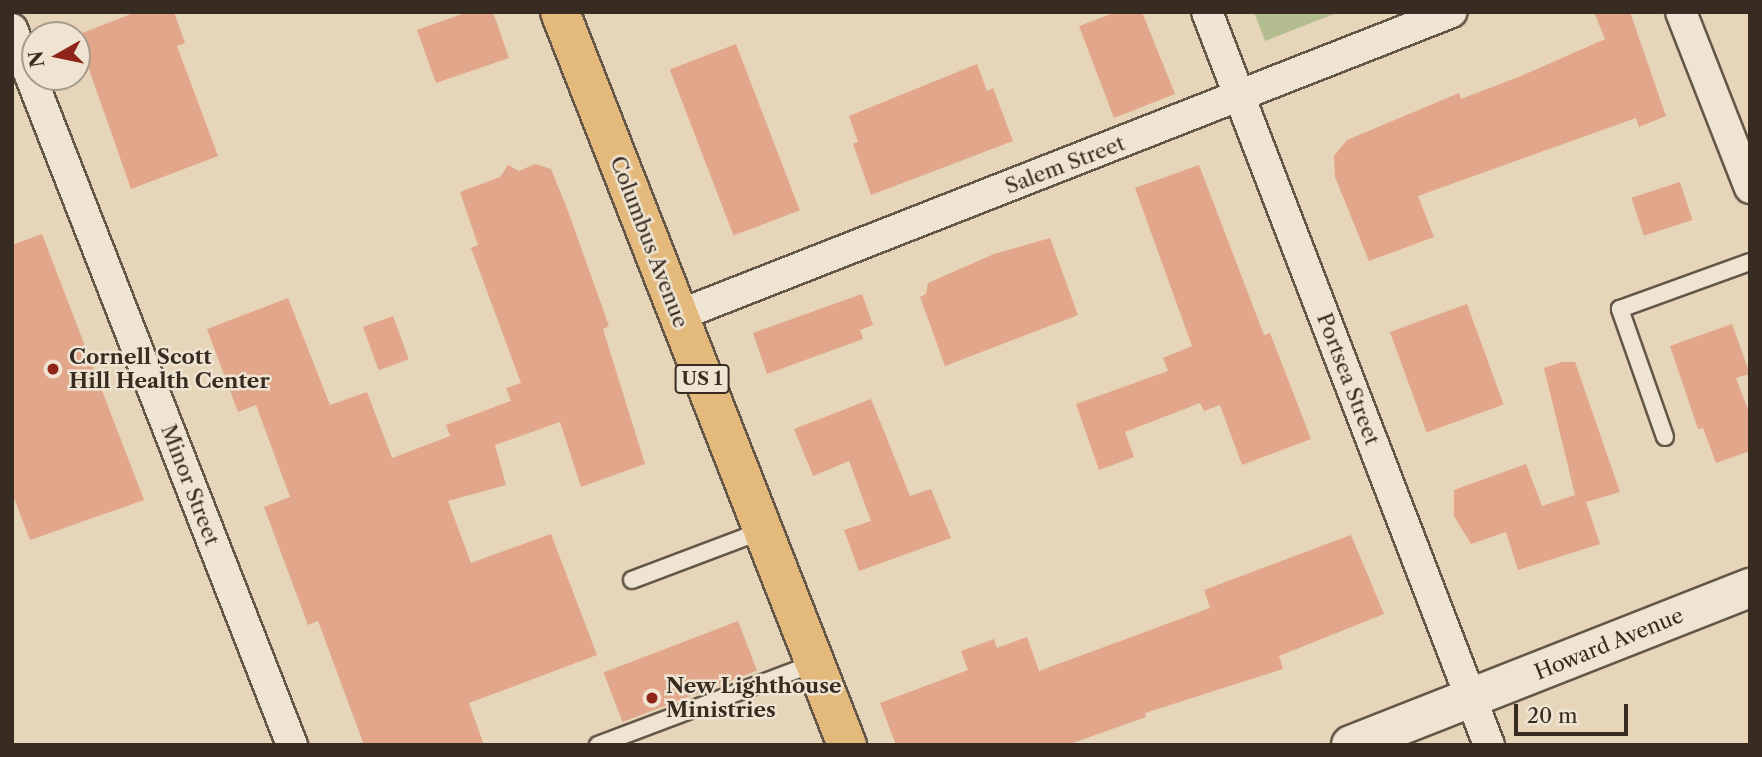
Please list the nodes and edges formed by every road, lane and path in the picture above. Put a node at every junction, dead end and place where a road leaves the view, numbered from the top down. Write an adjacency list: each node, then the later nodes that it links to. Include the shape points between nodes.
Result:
1 (560, 12): 9 (main road, Columbus Avenue / US 1)
2 (1207, 12): 6 (street, Portsea Street)
3 (1452, 12): 6 (street, Salem Street)
4 (1681, 12): 7 (street)
5 (12, 29): 16 (street, Minor Street)
6 (1240, 96): 9 (street, Salem Street); 15 (street, Portsea Street)
7 (1750, 188)
8 (1750, 262): 10 (lane, via 1619,309)
9 (677, 316): 11 (main road, Columbus Avenue / US 1)
10 (1665, 437)
11 (762, 531): 12 (lane); 14 (main road, Columbus Avenue / US 1)
12 (632, 580)
13 (1750, 588): 15 (main road, Howard Avenue)
14 (815, 663): 17 (lane); 18 (main road, Columbus Avenue / US 1)
15 (1471, 698): 19 (main road, Howard Avenue); 20 (street, Portsea Street)
16 (292, 745)
17 (598, 745)
18 (847, 745)
19 (1351, 745)
20 (1489, 745)

